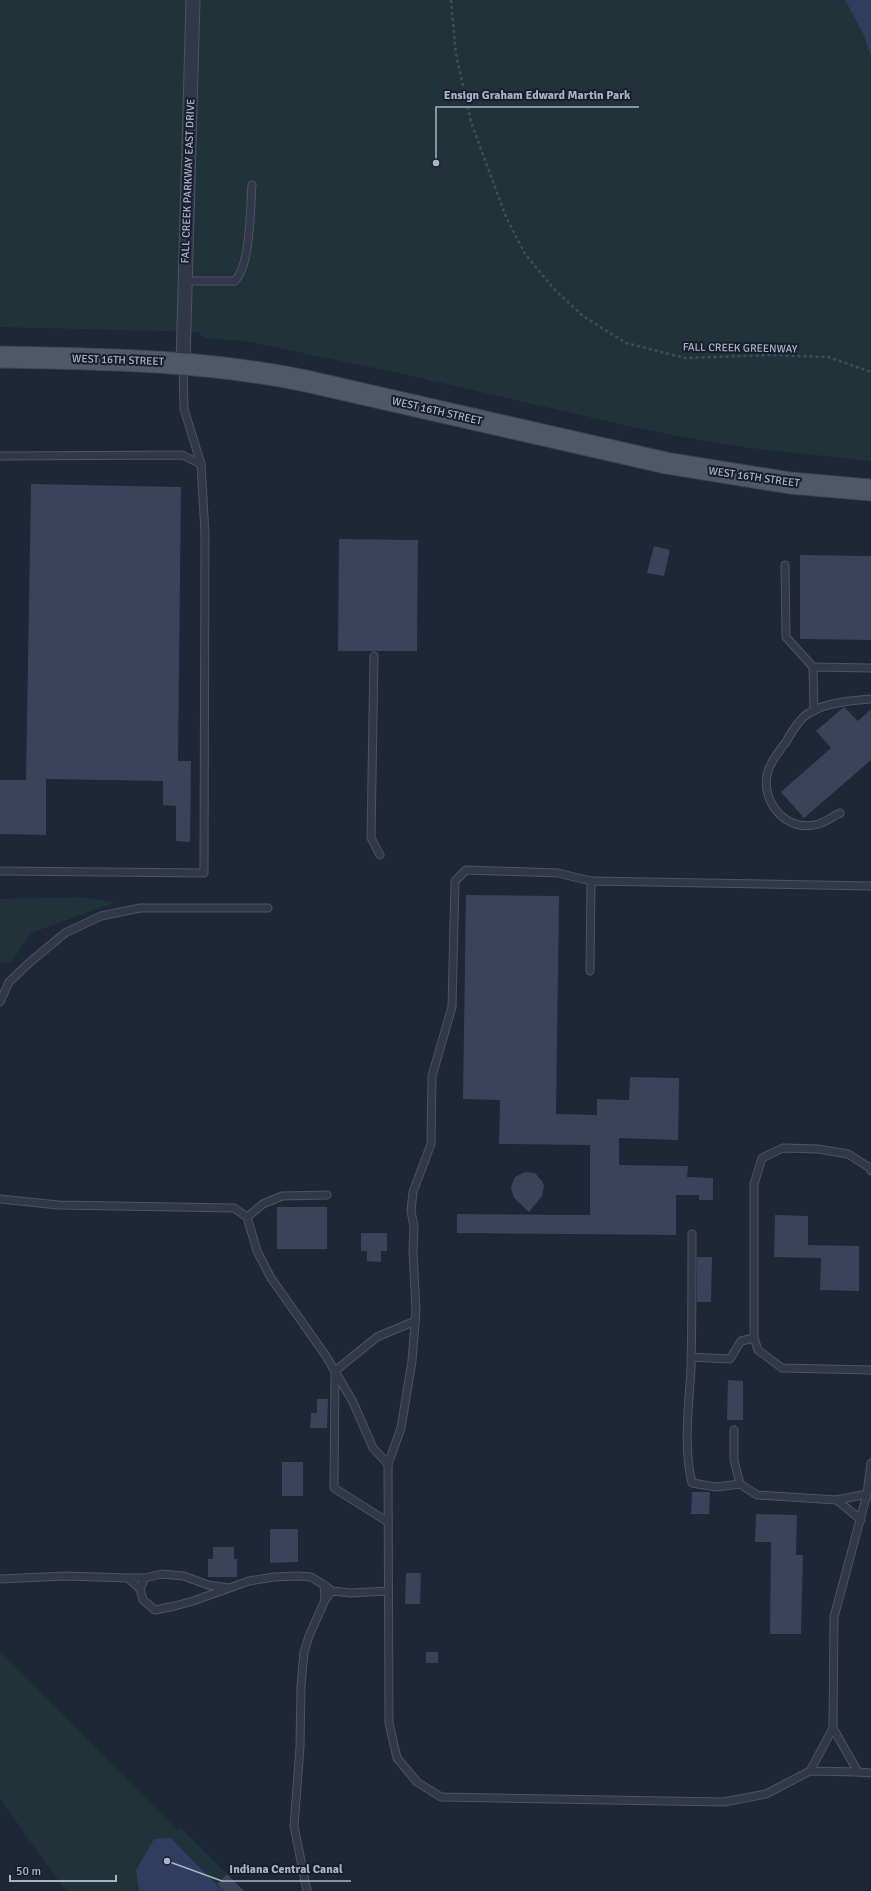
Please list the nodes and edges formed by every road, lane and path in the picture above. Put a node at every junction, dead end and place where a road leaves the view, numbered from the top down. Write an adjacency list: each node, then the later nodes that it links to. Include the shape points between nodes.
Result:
1 (193, 0): 4 (street, FALL CREEK PARKWAY EAST DRIVE)
2 (451, 0): 7 (path, FALL CREEK GREENWAY, via 456,54 471,122 506,217 525,254 554,290 583,316 626,343 685,358 770,355 828,357)
3 (252, 185): 4 (lane, via 246,257 240,275 234,281)
4 (185, 281): 6 (street, FALL CREEK PARKWAY EAST DRIVE)
5 (0, 357): 6 (main road, WEST 16TH STREET)
6 (183, 363): 9 (lane, via 184,409); 10 (main road, WEST 16TH STREET, via 292,378 666,463 790,483)
7 (871, 372)
8 (0, 456): 9 (lane, via 182,456)
9 (201, 464): 19 (lane, via 205,533 204,873)
10 (871, 490)
11 (785, 565): 13 (lane, via 786,637)
12 (374, 656): 18 (lane, via 371,838)
13 (813, 667): 14 (lane); 16 (lane)
14 (871, 668)
15 (871, 699): 16 (lane, via 836,703)
16 (814, 711): 17 (lane, via 808,713 790,734 768,771 767,789 771,804 782,817 795,824 818,824)
17 (840, 813)
18 (380, 856)
19 (0, 871)
20 (591, 881): 21 (lane); 23 (lane); 30 (lane, via 558,874 466,870 455,881 452,1006 432,1076 431,1144 413,1192 411,1211 414,1227 412,1251)
21 (871, 886)
22 (268, 908): 24 (lane, via 140,908 101,916 65,933 29,963 9,982)
23 (590, 971)
24 (0, 1002)
25 (871, 1171): 31 (lane, via 848,1154 818,1149 783,1148 762,1158 754,1184)
26 (327, 1195): 28 (lane, via 282,1196 263,1204)
27 (0, 1199): 28 (lane, via 58,1205 234,1208)
28 (247, 1217): 34 (lane, via 257,1251 271,1278)
29 (692, 1234): 32 (lane)
30 (415, 1321): 34 (lane, via 377,1337); 37 (lane, via 412,1361 401,1428)
31 (754, 1338): 32 (lane, via 741,1341 730,1359); 33 (lane, via 758,1350 782,1368)
32 (691, 1357): 38 (lane, via 688,1469 692,1483 716,1488)
33 (871, 1370)
34 (335, 1371): 37 (lane, via 353,1402 373,1448); 42 (lane, via 334,1488)
35 (734, 1430): 38 (lane, via 734,1460)
36 (871, 1463): 39 (lane)
37 (388, 1464): 42 (lane)
38 (740, 1484): 40 (lane, via 757,1494)
39 (867, 1494): 40 (lane); 41 (lane)
40 (837, 1500): 41 (lane)
41 (861, 1520): 52 (lane, via 834,1617)
42 (388, 1522): 50 (lane)
43 (128, 1578): 44 (lane); 45 (lane, via 66,1576); 47 (lane)
44 (145, 1578): 47 (lane); 48 (lane, via 161,1574 184,1576 208,1585)
45 (0, 1579)
46 (324, 1585): 48 (lane, via 311,1577 297,1576 249,1581); 49 (lane); 51 (lane)
47 (140, 1588): 48 (lane, via 142,1600 155,1610)
48 (229, 1588)
49 (332, 1591): 50 (lane); 51 (lane)
50 (388, 1591): 53 (lane, via 389,1723 397,1758 417,1782 441,1797 724,1802 766,1794)
51 (325, 1600): 56 (lane, via 304,1652 301,1686 300,1747 294,1826)
52 (833, 1728): 53 (lane); 54 (lane)
53 (810, 1771): 54 (lane)
54 (858, 1772): 55 (lane)
55 (871, 1773)
56 (307, 1891)

